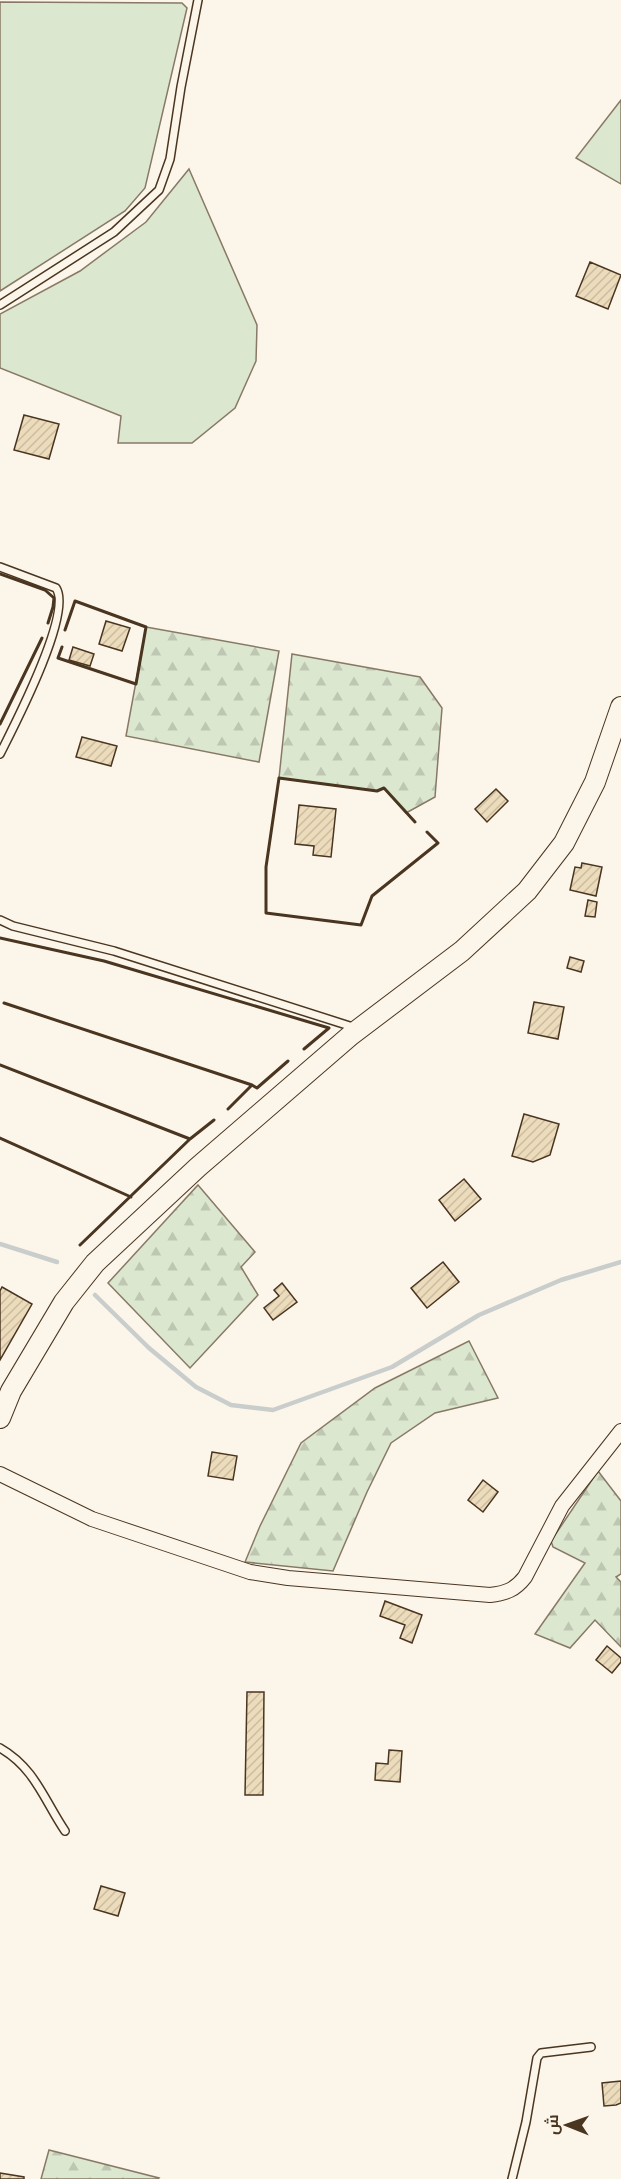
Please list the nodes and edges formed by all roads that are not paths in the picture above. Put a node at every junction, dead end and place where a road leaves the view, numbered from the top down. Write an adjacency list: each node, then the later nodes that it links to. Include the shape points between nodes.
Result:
1 (198, 0): 2 (lane, via 170,159 159,190 114,232)
2 (0, 305)
3 (0, 567): 5 (lane, via 56,588 61,594 60,609 38,676)
4 (621, 707): 7 (street, via 595,782 564,843 527,891 462,951)
5 (0, 754)
6 (0, 920): 7 (lane, via 114,951)
7 (358, 1029): 8 (street, via 94,1263 64,1302 9,1390)
8 (0, 1418)
9 (621, 1431): 10 (street, via 562,1506 518,1587 490,1595 250,1572 92,1519)
10 (0, 1474)
11 (0, 1748): 12 (lane, via 35,1779)
12 (65, 1831)
13 (591, 2047): 14 (lane, via 541,2053 537,2058)
14 (512, 2179)

